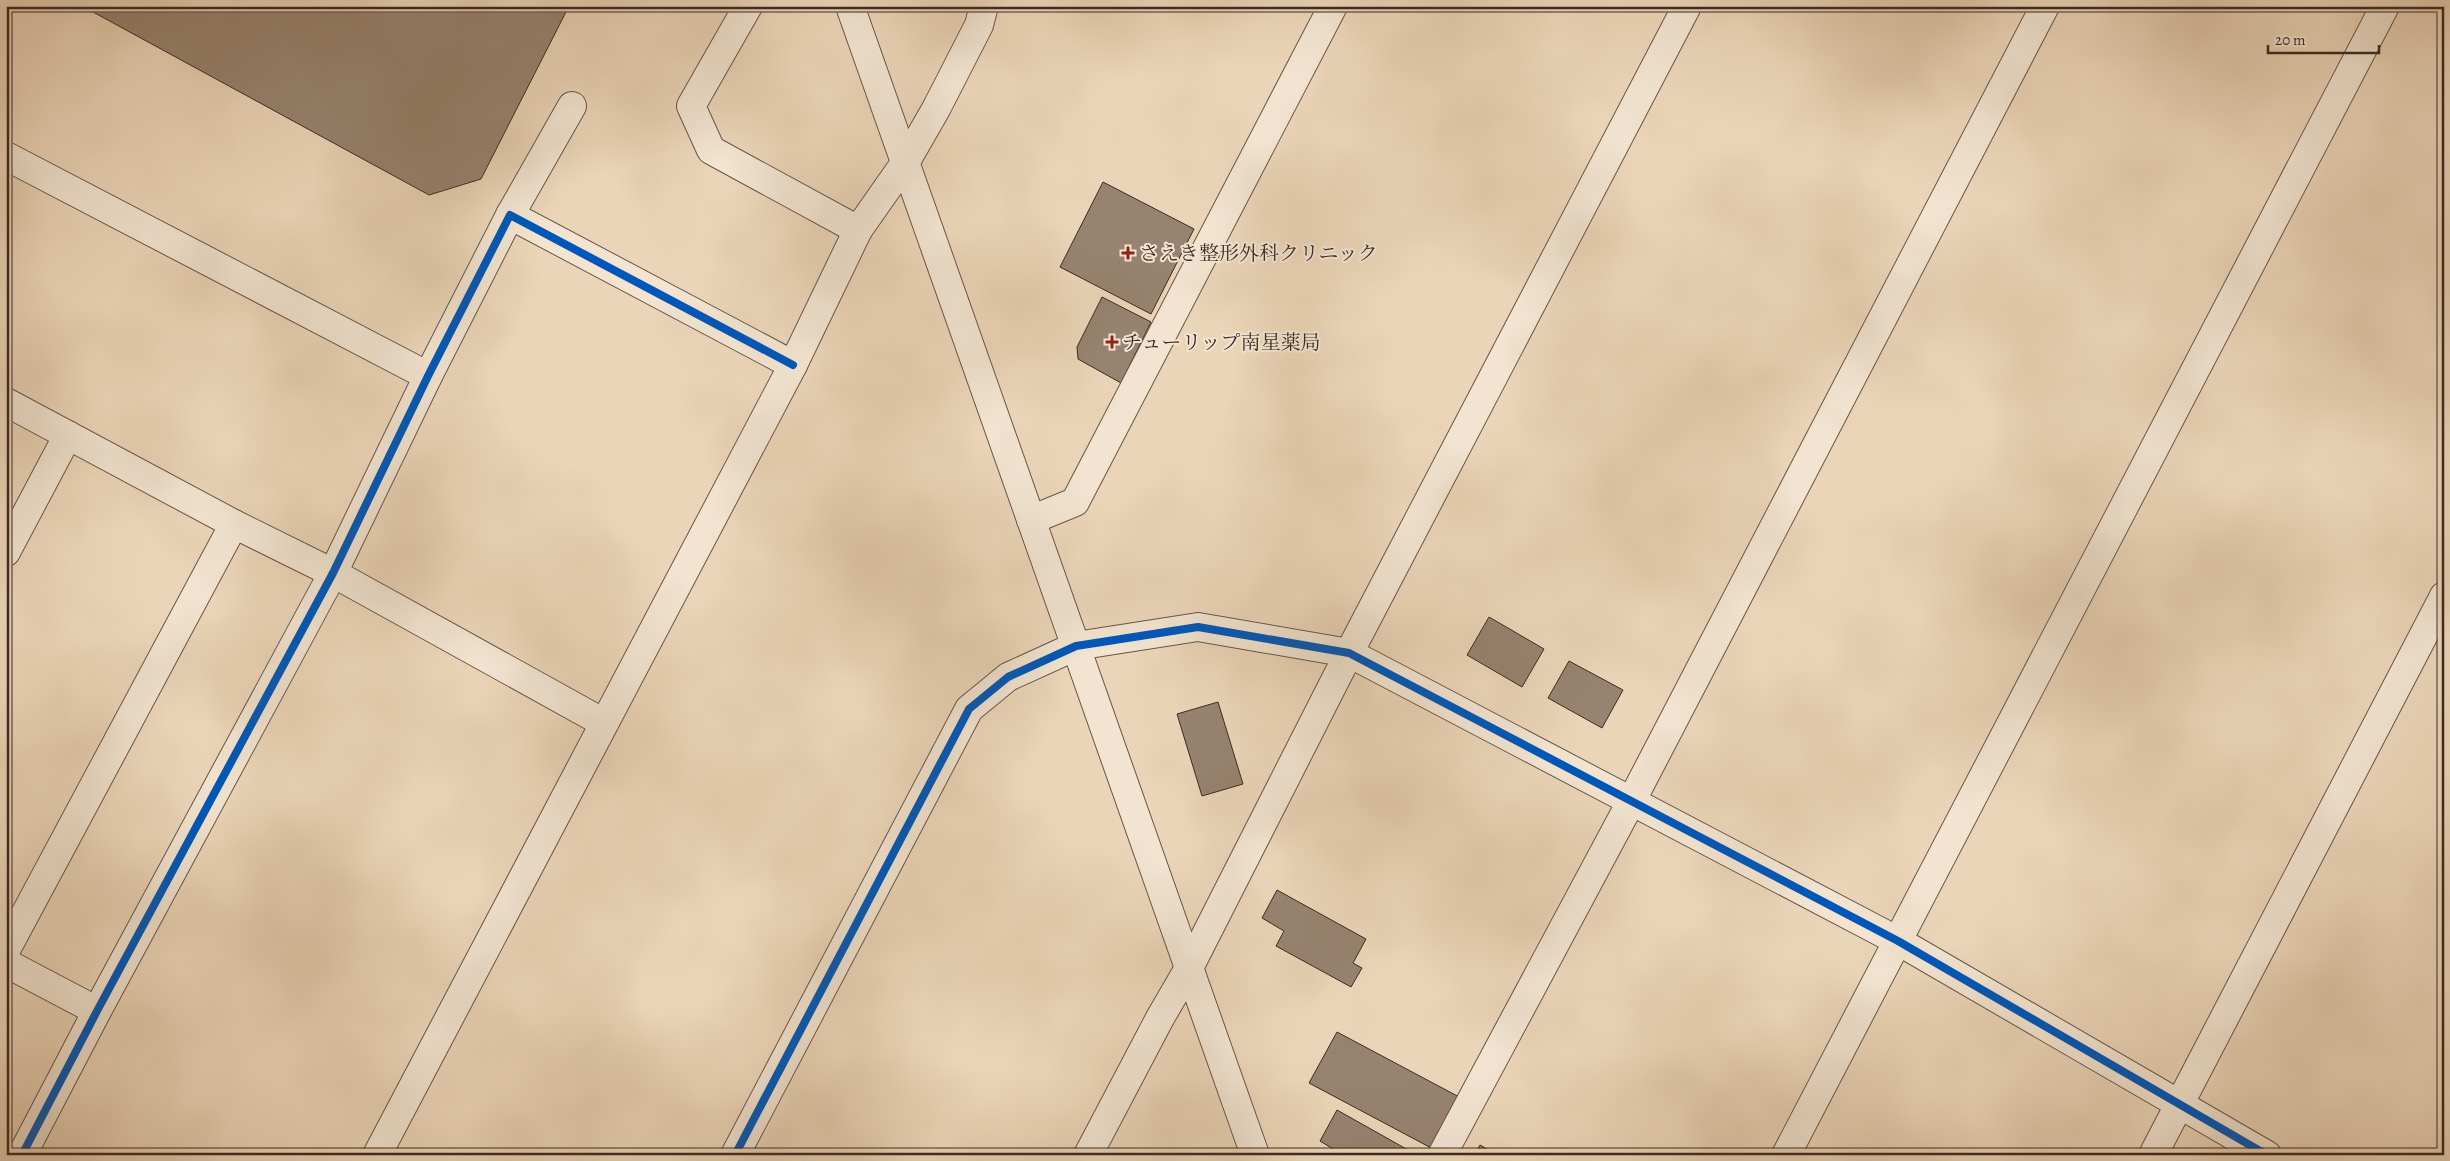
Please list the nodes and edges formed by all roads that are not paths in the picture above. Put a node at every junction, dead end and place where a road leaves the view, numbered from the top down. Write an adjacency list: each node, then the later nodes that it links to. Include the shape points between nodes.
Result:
1 (748, 6): 12 (street, via 691,106 711,150)
2 (850, 6): 10 (street)
3 (984, 6): 10 (street, via 979,25)
4 (1332, 6): 17 (street, via 1075,502)
5 (1687, 6): 23 (street)
6 (2044, 6): 25 (street)
7 (2385, 6): 26 (street)
8 (572, 106): 11 (street)
9 (6, 156): 14 (street)
10 (905, 163): 12 (street); 17 (street)
11 (510, 215): 13 (street); 14 (street)
12 (858, 230): 13 (street)
13 (794, 365): 24 (street)
14 (428, 376): 20 (street)
15 (6, 402): 16 (street)
16 (68, 435): 18 (street); 19 (street)
17 (1032, 520): 22 (street)
18 (234, 524): 20 (street); 27 (street)
19 (6, 552)
20 (333, 573): 24 (street); 30 (street)
21 (2444, 596): 31 (street)
22 (1076, 646): 23 (street, via 1198,627); 29 (street); 34 (street, via 1008,676 969,709)
23 (1349, 653): 25 (street); 29 (street)
24 (604, 723): 33 (street)
25 (1632, 800): 26 (street); 37 (street)
26 (1898, 941): 31 (street); 38 (street)
27 (6, 950)
28 (6, 963): 30 (street)
29 (1189, 968): 35 (street); 36 (street)
30 (97, 1011): 32 (street)
31 (2179, 1106): 39 (street); 40 (street)
32 (22, 1155)
33 (377, 1155)
34 (735, 1155)
35 (1088, 1155)
36 (1255, 1155)
37 (1442, 1155)
38 (1786, 1155)
39 (2153, 1155)
40 (2266, 1155)

